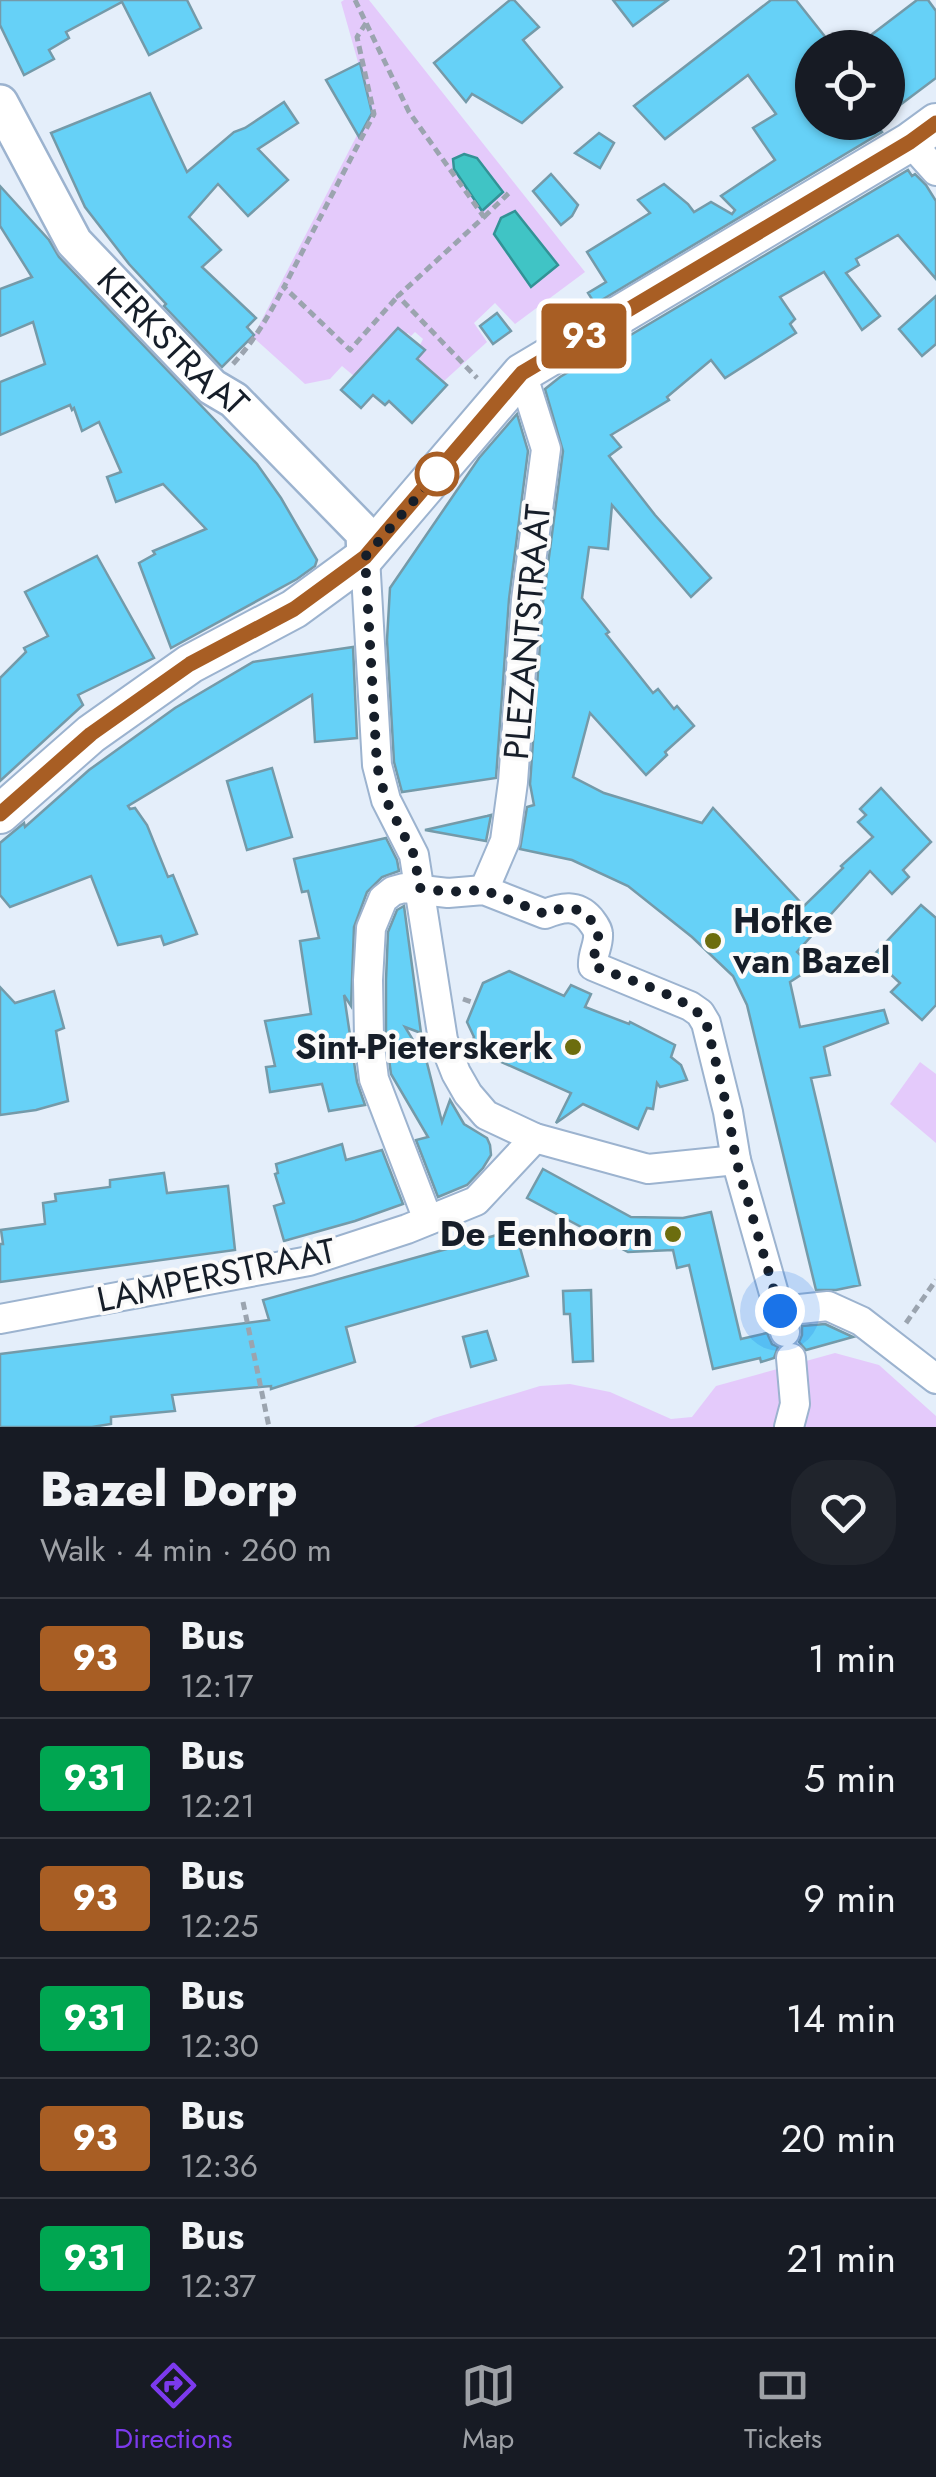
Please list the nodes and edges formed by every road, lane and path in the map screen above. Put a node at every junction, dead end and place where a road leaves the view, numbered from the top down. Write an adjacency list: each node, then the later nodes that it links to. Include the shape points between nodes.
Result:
1 (355, 0): 2 (path)
2 (366, 23): 7 (path, via 409,112); 8 (path, via 357,37 374,114)
3 (0, 103): 10 (street, KERKSTRAAT, via 74,242)
4 (923, 133): 5 (street); 11 (main road)
5 (936, 171)
6 (511, 192): 7 (path)
7 (484, 217): 9 (path)
8 (284, 287): 9 (path, via 350,350); 10 (path, via 250,346)
9 (398, 296): 11 (path)
10 (212, 387): 12 (street, KERKSTRAAT, via 234,400 364,533)
11 (511, 387): 12 (main road); 15 (street, PLEZANTSTRAAT, via 546,449 505,841)
12 (365, 557): 13 (main road, via 294,609 190,664 105,724); 14 (street, via 377,766 414,855)
13 (0, 814)
14 (420, 888): 15 (street); 16 (street, via 443,1040 456,1073 486,1116); 18 (street, via 383,898 370,928 368,1018 374,1079)
15 (484, 890): 17 (street, via 545,914 580,910 598,935 594,966 700,1013)
16 (535, 1138): 17 (street, via 648,1168); 18 (street, LAMPERSTRAAT, via 476,1201)
17 (736, 1160): 22 (street)
18 (428, 1220): 19 (street, LAMPERSTRAAT, via 309,1261)
19 (238, 1274): 21 (street, LAMPERSTRAAT); 25 (path)
20 (936, 1280): 23 (path)
21 (0, 1319)
22 (786, 1334): 23 (street, via 828,1306); 26 (street, via 796,1404)
23 (892, 1343): 24 (street)
24 (936, 1379)
25 (268, 1427)
26 (789, 1427)

